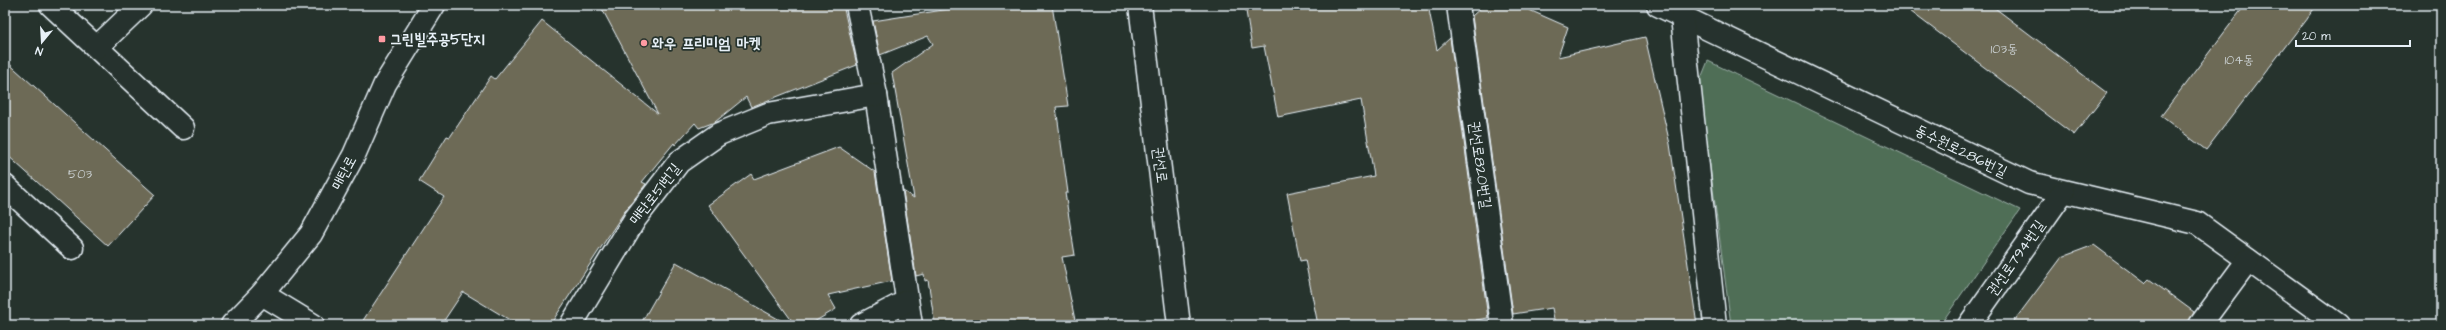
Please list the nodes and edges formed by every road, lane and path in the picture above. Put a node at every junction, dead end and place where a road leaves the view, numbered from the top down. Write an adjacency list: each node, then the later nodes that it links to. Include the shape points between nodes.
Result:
1 (51, 5): 9 (street)
2 (141, 5): 9 (street)
3 (434, 5): 16 (street, 매탄로, via 385,84 354,155 311,234)
4 (857, 5): 10 (street)
5 (1140, 5): 23 (street, 권선로)
6 (1458, 5): 24 (street, 권선로820번길)
7 (1658, 5): 8 (street, 동수원로286번길)
8 (1682, 17): 13 (street, 동수원로286번길, via 2029,183); 25 (street)
9 (97, 47): 11 (street)
10 (876, 95): 17 (street); 20 (street, 매탄로51번길, via 768,114 719,134 679,162 634,219)
11 (183, 128)
12 (5, 186): 14 (street)
13 (2063, 192): 15 (street, 동수원로286번길, via 2197,223); 26 (street, 권선로794번길)
14 (72, 248)
15 (2248, 260): 27 (street); 28 (street, 동수원로286번길)
16 (262, 294): 18 (street, 매탄로); 19 (street)
17 (907, 301): 21 (street); 22 (street)
18 (232, 325)
19 (313, 325)
20 (571, 325)
21 (861, 325)
22 (911, 325)
23 (1179, 325)
24 (1502, 325)
25 (1715, 325)
26 (1969, 325)
27 (2200, 325)
28 (2338, 325)

